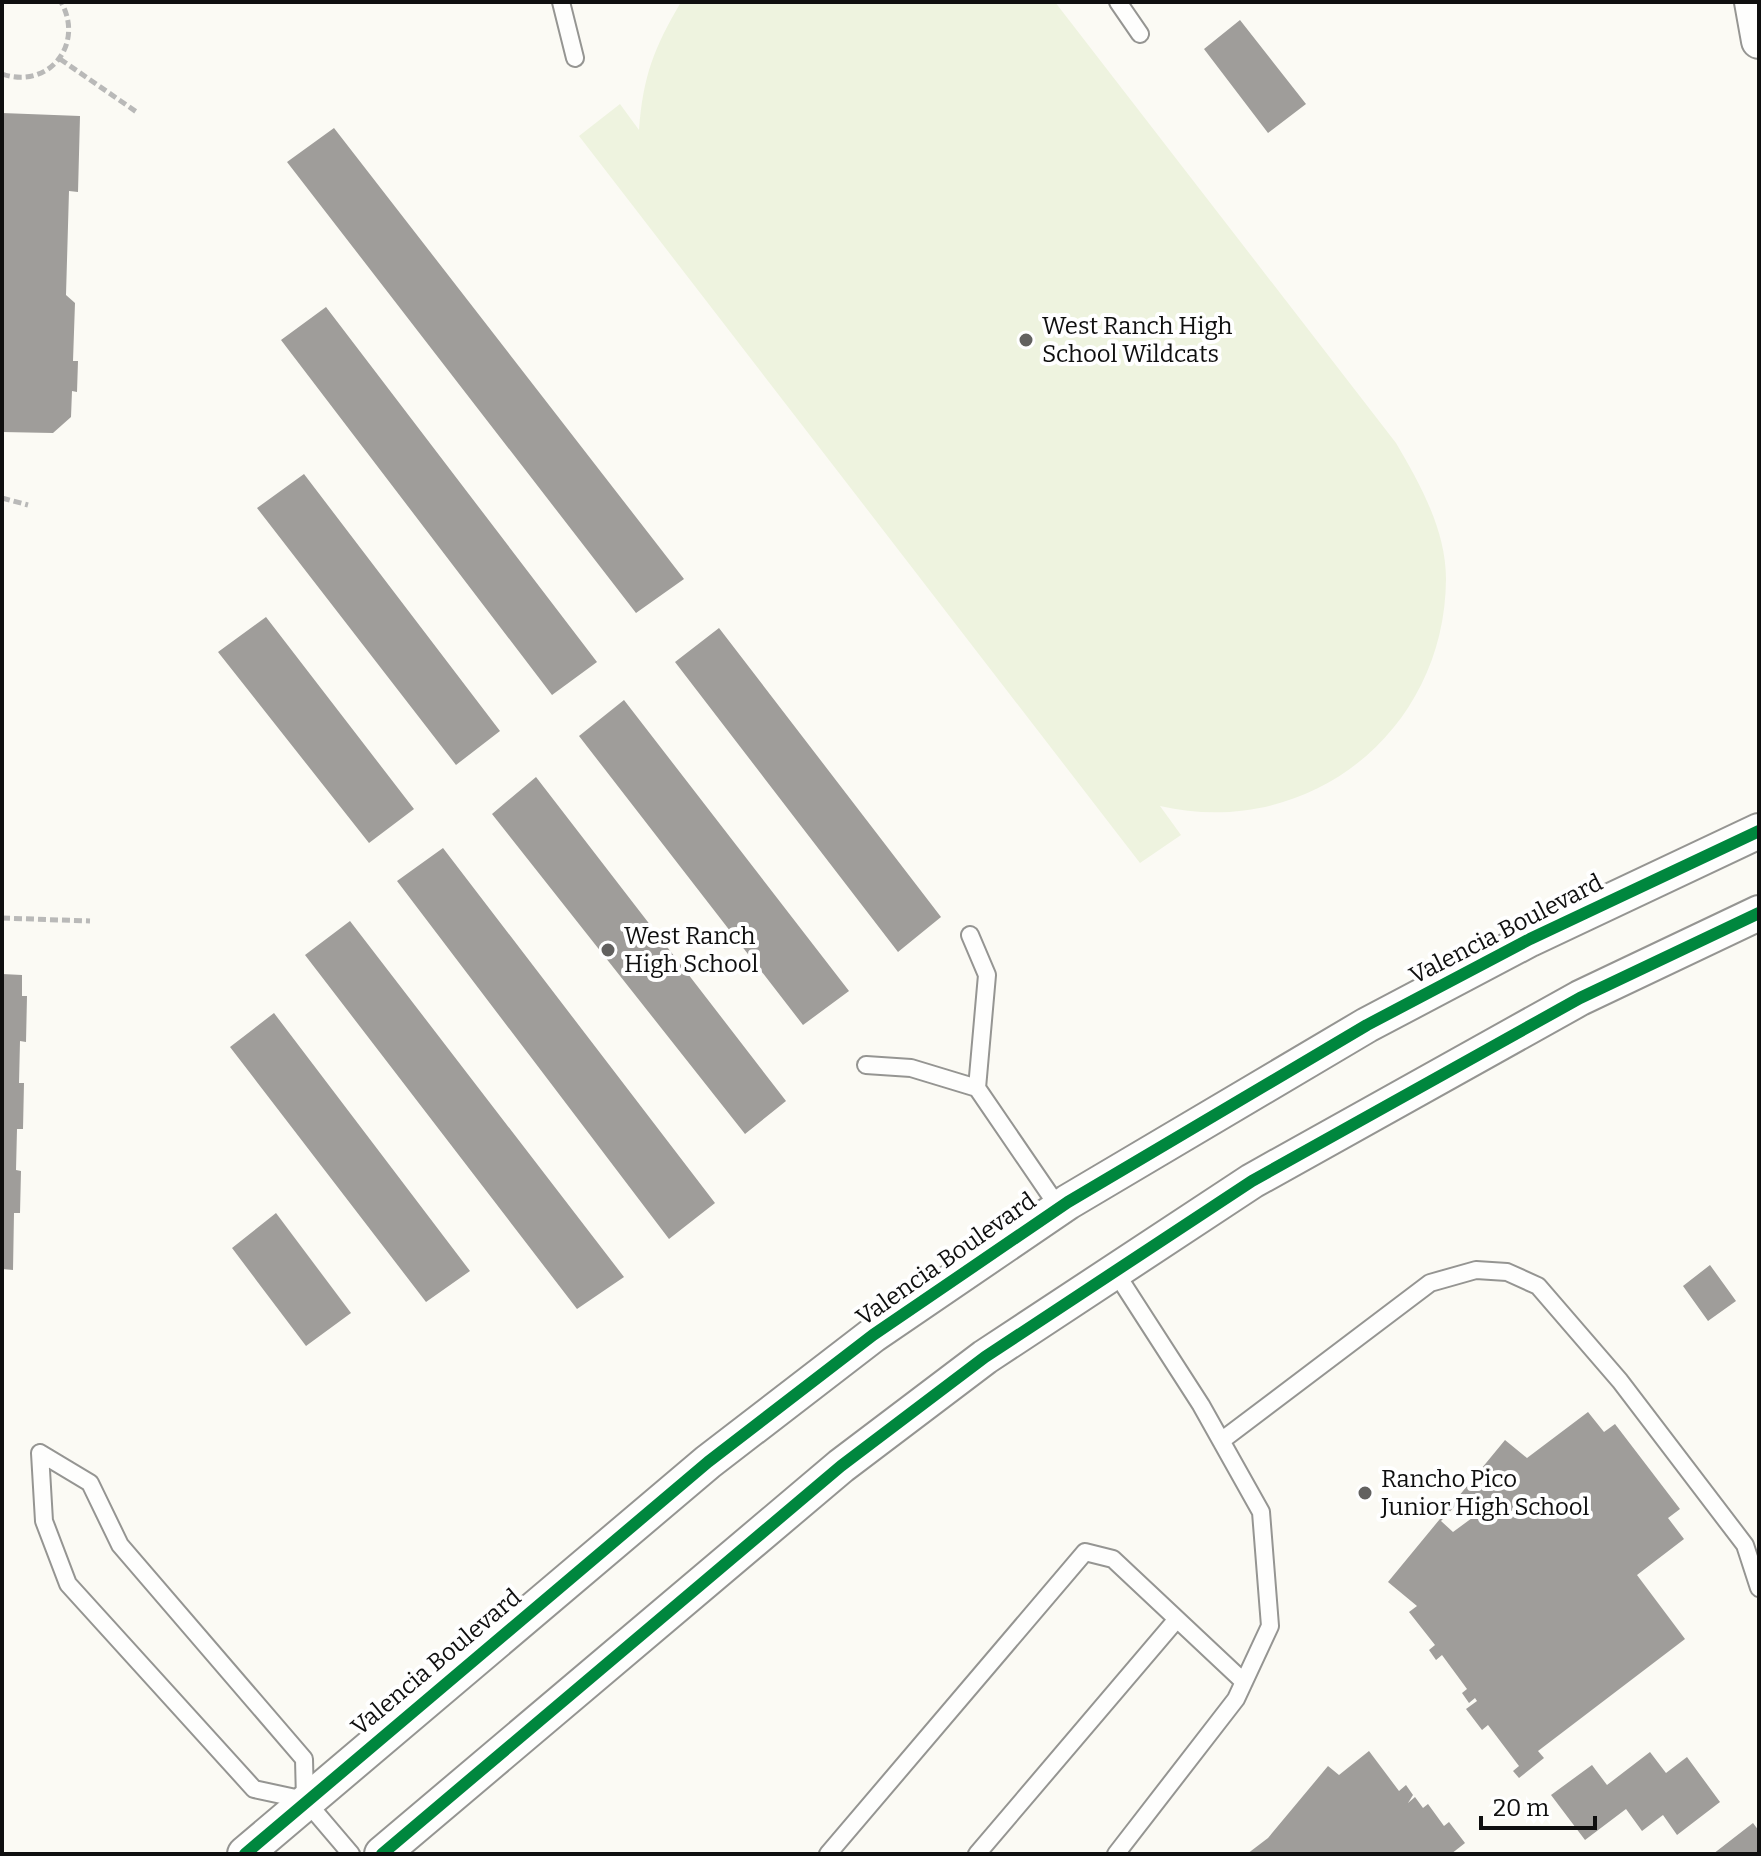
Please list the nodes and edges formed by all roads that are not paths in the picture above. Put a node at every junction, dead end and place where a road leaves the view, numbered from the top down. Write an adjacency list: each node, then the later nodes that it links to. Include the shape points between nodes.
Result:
1 (561, 2): 6 (lane)
2 (1118, 2): 4 (lane)
3 (1752, 2): 5 (street)
4 (1140, 34)
5 (1759, 41)
6 (575, 58)
7 (1759, 831): 12 (street, Valencia Boulevard, via 1530,939 1367,1025)
8 (1759, 913): 13 (street, via 1580,998 1444,1071 1252,1181)
9 (970, 935): 11 (lane, via 987,975)
10 (866, 1065): 11 (lane, via 911,1068)
11 (977, 1088): 12 (lane)
12 (1059, 1208): 18 (street, Valencia Boulevard, via 873,1335 708,1462)
13 (1114, 1270): 14 (lane); 21 (street, via 985,1357 841,1466)
14 (1221, 1441): 15 (lane, via 1430,1283 1476,1270 1507,1272 1538,1286 1620,1381 1745,1545); 17 (lane, via 1261,1512 1270,1626)
15 (1759, 1588)
16 (1177, 1619): 17 (lane); 22 (lane, via 1113,1559 1085,1552); 23 (lane)
17 (1244, 1682): 24 (lane)
18 (305, 1800): 18 (lane, via 304,1759 120,1545 90,1483 40,1453 44,1521 68,1584 254,1789); 19 (street, Valencia Boulevard); 20 (lane)
19 (245, 1854)
20 (351, 1854)
21 (382, 1854)
22 (828, 1854)
23 (977, 1854)
24 (1116, 1854)

